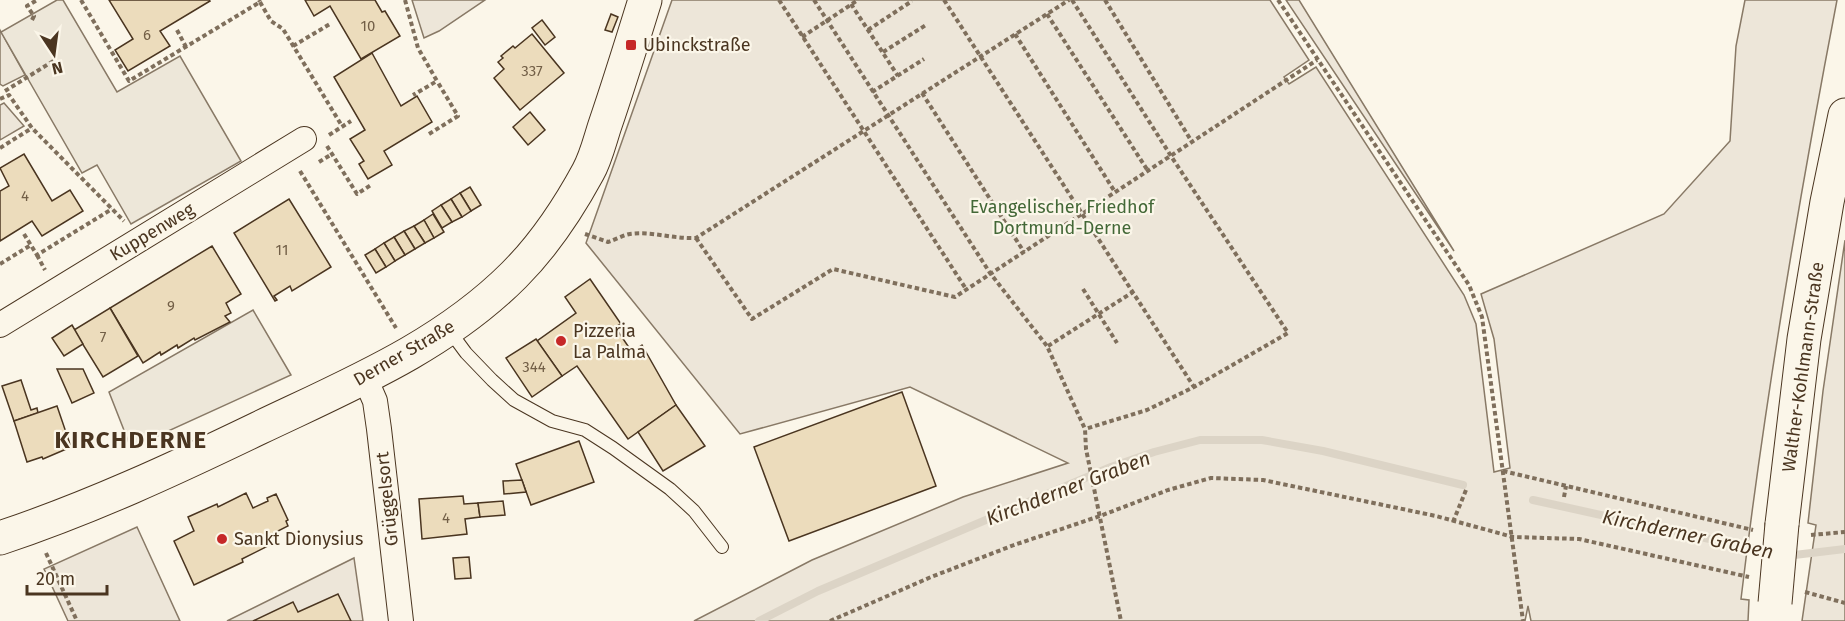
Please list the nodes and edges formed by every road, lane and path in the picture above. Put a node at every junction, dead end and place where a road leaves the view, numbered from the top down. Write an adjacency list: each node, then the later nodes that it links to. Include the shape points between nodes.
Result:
1 (37, 0): 16 (path, via 27,6 34,16)
2 (81, 0): 25 (path, via 129,81)
3 (405, 0): 32 (path, via 418,48)
4 (645, 0): 70 (main road, Derner Straße, via 589,170 554,226 515,274)
5 (778, 0): 23 (path)
6 (814, 0): 17 (path)
7 (858, 0): 14 (path)
8 (944, 0): 27 (path)
9 (1071, 0): 15 (path); 50 (path)
10 (1105, 0): 46 (path)
11 (1278, 0): 30 (path)
12 (260, 1): 24 (path); 25 (path)
13 (912, 1): 21 (path)
14 (851, 4): 17 (path); 21 (path)
15 (1047, 14): 22 (path); 52 (path)
16 (32, 20)
17 (827, 20): 23 (path); 34 (path)
18 (330, 24): 24 (path)
19 (926, 25): 26 (path)
20 (177, 30): 25 (path)
21 (868, 30): 26 (path)
22 (1015, 34): 27 (path); 54 (path)
23 (802, 37): 44 (path)
24 (293, 46): 42 (path)
25 (186, 47)
26 (883, 52): 31 (path)
27 (980, 56): 36 (path); 56 (path)
28 (924, 59): 31 (path)
29 (56, 60): 35 (path)
30 (1317, 60): 46 (path); 77 (path, via 1469,285 1482,317)
31 (898, 76): 34 (path)
32 (438, 81): 37 (path); 45 (path, via 458,116)
33 (0, 86): 35 (path)
34 (872, 92): 39 (path)
35 (7, 93): 38 (path); 43 (path)
36 (922, 93): 39 (path); 62 (path)
37 (413, 95)
38 (0, 99)
39 (887, 115): 44 (path); 64 (path)
40 (1845, 115): 83 (main road, Walther-Kohlmann-Straße, via 1804,339)
41 (351, 121): 42 (path)
42 (342, 126): 49 (path, via 322,139)
43 (32, 128): 48 (path); 55 (path)
44 (862, 131): 59 (path); 66 (path)
45 (429, 134)
46 (1192, 142): 50 (path)
47 (296, 145): 60 (street, Kuppenweg); 71 (path)
48 (0, 148)
49 (332, 154): 51 (path); 53 (path, via 357,194)
50 (1171, 156): 52 (path); 75 (path, via 1288,333)
51 (318, 162)
52 (1148, 171): 54 (path)
53 (370, 185)
54 (1115, 192): 56 (path)
55 (112, 209): 60 (path); 61 (path, via 37,255)
56 (1082, 214): 62 (path); 67 (path)
57 (24, 234): 61 (path)
58 (588, 235): 59 (path, via 608,242 627,234)
59 (696, 238): 66 (path, via 752,319 833,269 955,297)
60 (141, 239): 69 (street, Kuppenweg)
61 (31, 245): 63 (path)
62 (1024, 252): 64 (path)
63 (0, 264)
64 (990, 273): 66 (path); 73 (path)
65 (1083, 289): 68 (path)
66 (966, 290)
67 (1133, 292): 68 (path); 75 (path)
68 (1099, 314): 72 (path); 73 (path)
69 (0, 325)
70 (448, 329): 74 (main road, Derner Straße); 87 (lane, via 466,353 514,400 552,421 585,430 614,448 694,510)
71 (398, 331)
72 (1117, 343)
73 (1047, 346): 76 (path)
74 (365, 378): 85 (main road, Derner Straße, via 158,477); 92 (street, Grüggelsort, via 375,401 380,429)
75 (1194, 387): 76 (path, via 1147,410)
76 (1085, 429): 81 (path)
77 (1503, 471): 78 (path); 86 (path)
78 (1566, 486): 80 (path); 83 (path)
79 (1466, 490): 82 (path)
80 (1564, 497)
81 (1100, 516): 82 (path, via 1211,478 1263,480); 93 (path, via 931,577); 94 (path)
82 (1453, 522): 86 (path)
83 (1782, 530): 84 (path); 89 (main road, Walther-Kohlmann-Straße, bridge)
84 (1845, 532)
85 (0, 537)
86 (1513, 537): 89 (path, via 1579,539); 95 (path)
87 (722, 547)
88 (44, 548): 91 (path)
89 (1776, 599): 90 (path)
90 (1845, 603)
91 (77, 621)
92 (401, 621)
93 (830, 621)
94 (1121, 621)
95 (1523, 621)

